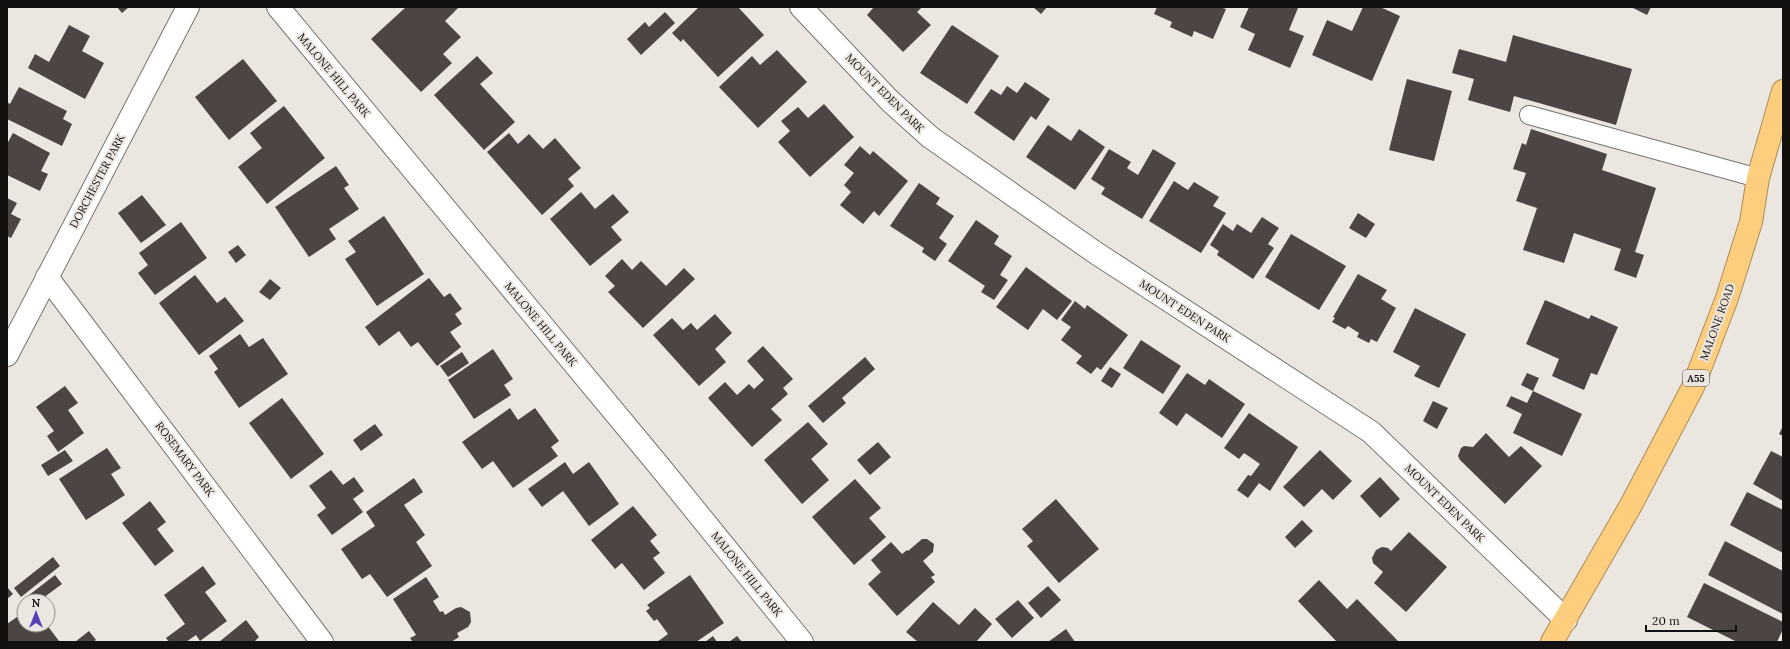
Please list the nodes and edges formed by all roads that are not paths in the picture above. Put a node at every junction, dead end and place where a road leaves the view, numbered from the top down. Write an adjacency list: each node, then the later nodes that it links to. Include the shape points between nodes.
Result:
1 (188, 7): 7 (street, DORCHESTER PARK)
2 (278, 7): 11 (street, MALONE HILL PARK)
3 (801, 7): 9 (street, MOUNT EDEN PARK, via 890,101 930,137 1096,253 1371,432)
4 (1783, 91): 6 (highway, MALONE ROAD / A55)
5 (1529, 115): 6 (lane)
6 (1758, 178): 9 (highway, MALONE ROAD / A55, via 1751,222 1693,387 1631,505)
7 (47, 277): 8 (street, DORCHESTER PARK); 10 (street, ROSEMARY PARK)
8 (7, 355)
9 (1566, 620): 12 (highway, MALONE ROAD / A55)
10 (322, 642)
11 (802, 642)
12 (1552, 642)

